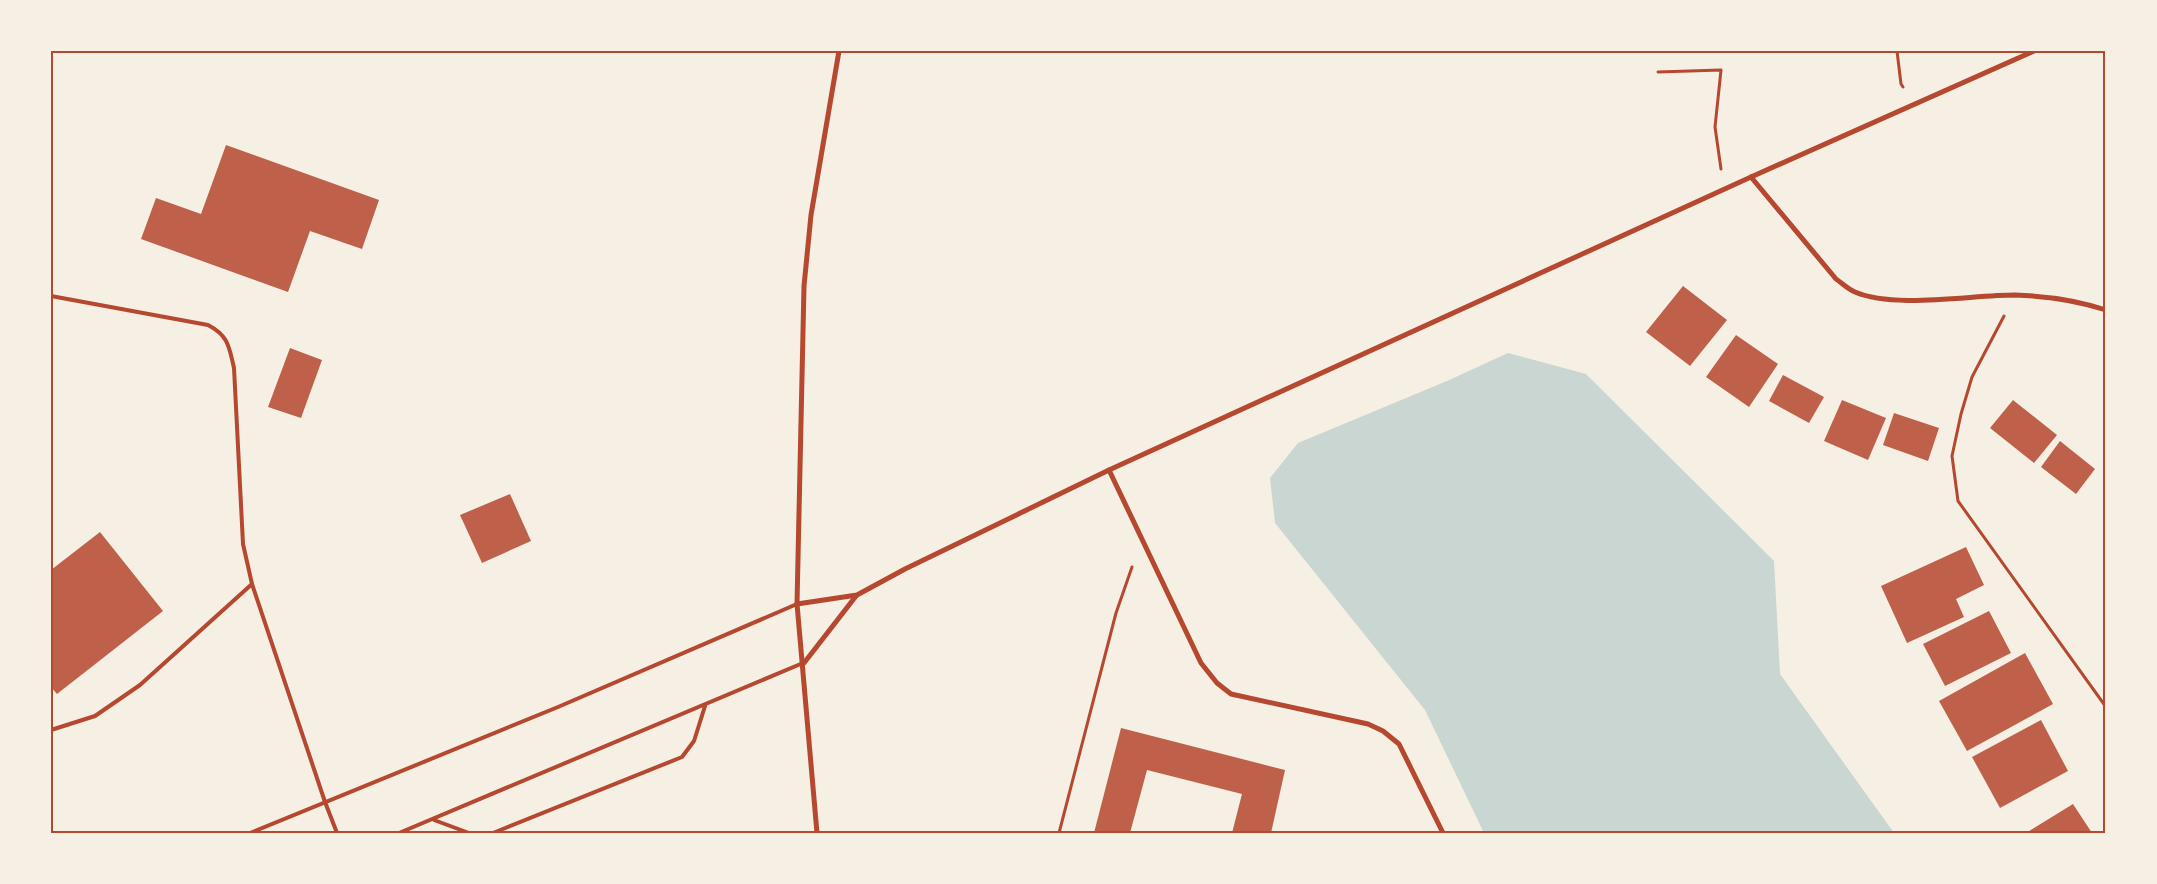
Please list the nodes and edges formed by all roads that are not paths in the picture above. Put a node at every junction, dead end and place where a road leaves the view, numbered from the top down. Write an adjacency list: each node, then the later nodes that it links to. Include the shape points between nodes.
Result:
1 (838, 51): 9 (street, via 811,216 804,286)
2 (2034, 51): 3 (street)
3 (1751, 177): 5 (street, via 1836,279 1854,291 1874,298 1900,300 2015,295 2060,298); 6 (street)
4 (51, 296): 7 (lane, via 208,325 224,335 234,368 243,544)
5 (2106, 310)
6 (1109, 470): 8 (street); 21 (street, via 1201,663 1217,683 1231,694 1368,724 1383,731 1399,744)
7 (252, 584): 12 (lane, via 140,685 96,716); 13 (lane)
8 (857, 595): 9 (street); 10 (street)
9 (798, 604): 10 (street); 13 (lane)
10 (804, 663): 11 (lane); 20 (street)
11 (705, 705): 14 (lane); 19 (lane, via 694,741 682,757)
12 (51, 730)
13 (325, 802): 15 (lane); 16 (lane)
14 (433, 820): 17 (lane); 18 (lane)
15 (250, 833)
16 (337, 833)
17 (399, 833)
18 (469, 833)
19 (493, 833)
20 (817, 833)
21 (1443, 833)

